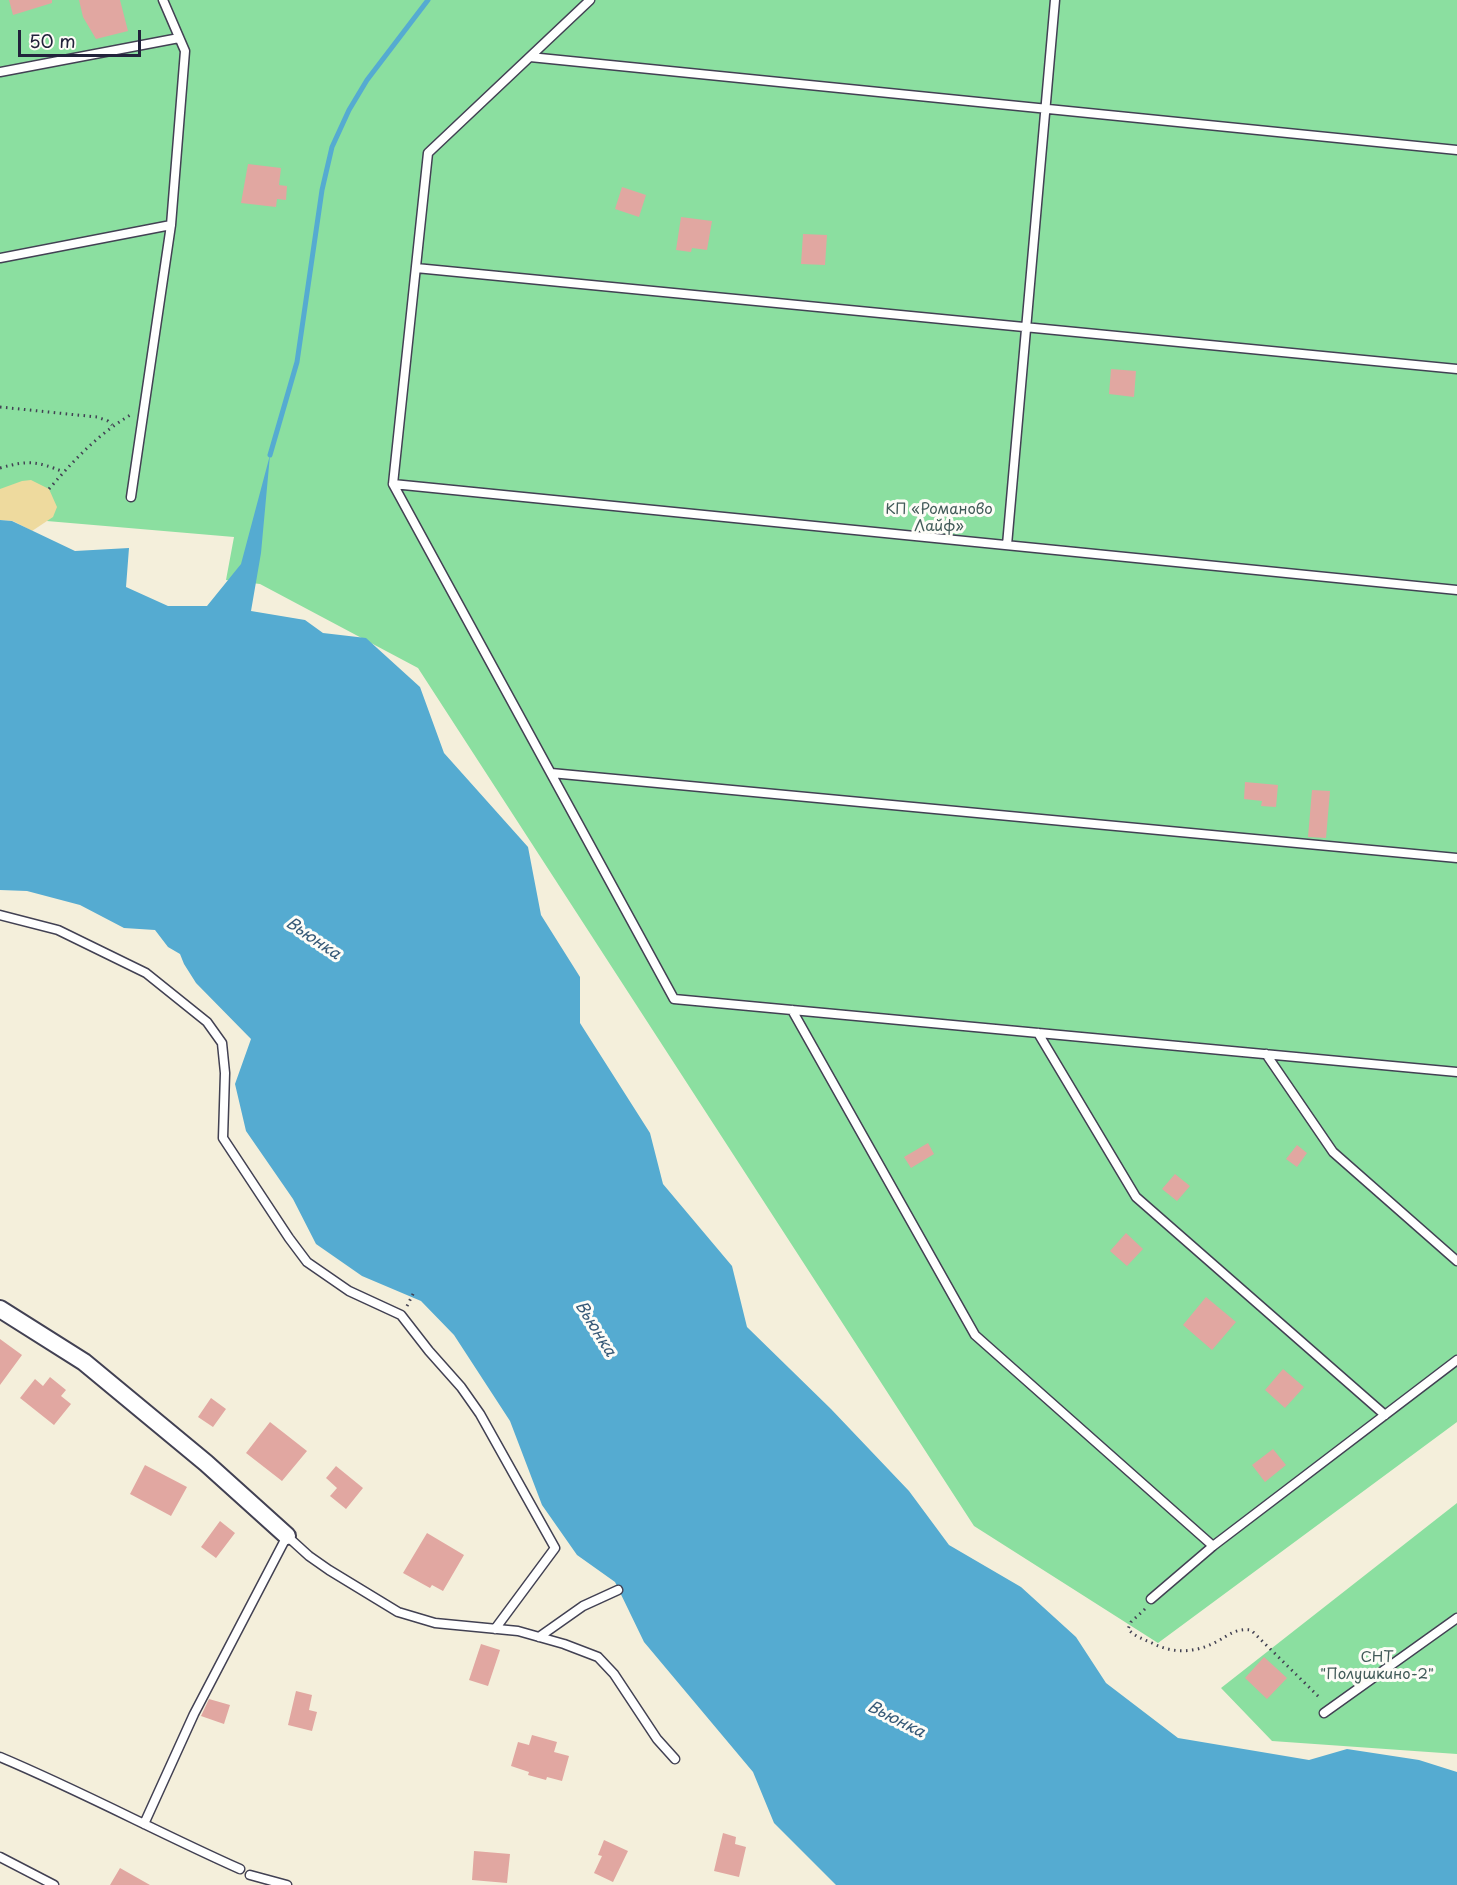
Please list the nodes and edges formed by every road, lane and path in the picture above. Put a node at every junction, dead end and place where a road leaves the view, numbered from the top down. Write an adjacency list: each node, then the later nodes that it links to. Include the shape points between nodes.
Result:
1 (163, 0): 4 (lane)
2 (590, 0): 5 (lane)
3 (1054, 0): 7 (lane)
4 (179, 38): 6 (lane); 9 (lane, via 185,51)
5 (530, 57): 7 (lane); 11 (lane, via 429,153)
6 (0, 72)
7 (1044, 109): 8 (lane); 12 (lane)
8 (1457, 150)
9 (171, 225): 10 (lane); 15 (lane)
10 (0, 258)
11 (416, 268): 12 (lane); 19 (lane)
12 (1026, 328): 13 (lane); 22 (lane)
13 (1457, 369)
14 (0, 407): 16 (path, via 97,417)
15 (144, 411): 16 (path); 21 (lane)
16 (112, 425): 18 (path)
17 (0, 468): 18 (path, via 24,462 43,463)
18 (64, 472): 20 (path)
19 (393, 484): 22 (lane); 24 (lane)
20 (49, 489)
21 (131, 497)
22 (1007, 545): 23 (lane)
23 (1457, 590)
24 (551, 773): 25 (lane); 27 (lane, via 674,999)
25 (1457, 858)
26 (0, 915): 42 (lane, via 58,930 146,974 207,1022 222,1043 223,1138 289,1238 307,1262 349,1291 401,1315 480,1414 555,1548)
27 (792, 1010): 28 (lane); 38 (lane, via 975,1335)
28 (1038, 1033): 29 (lane); 36 (lane, via 1136,1197)
29 (1266, 1054): 30 (lane); 31 (lane, via 1333,1152)
30 (1457, 1072)
31 (1457, 1261)
32 (415, 1290): 34 (path)
33 (0, 1309): 37 (street, via 84,1362)
34 (405, 1311)
35 (1457, 1360): 36 (lane)
36 (1385, 1415): 38 (lane)
37 (287, 1536): 42 (lane, via 322,1566 398,1612 435,1623); 48 (lane, via 194,1714)
38 (1213, 1546): 40 (lane)
39 (618, 1590): 43 (lane, via 583,1606)
40 (1151, 1599): 44 (path, via 1128,1626 1135,1635 1164,1649 1182,1652 1215,1643 1233,1631 1251,1630 1323,1701)
41 (1457, 1618): 44 (lane)
42 (495, 1629): 43 (lane)
43 (539, 1636): 47 (lane, via 588,1652 606,1665)
44 (1333, 1706): 45 (lane)
45 (1324, 1713)
46 (0, 1757): 48 (lane)
47 (675, 1759)
48 (144, 1824): 50 (lane)
49 (0, 1857): 52 (lane)
50 (240, 1869)
51 (250, 1875): 53 (lane)
52 (54, 1885)
53 (287, 1885)

